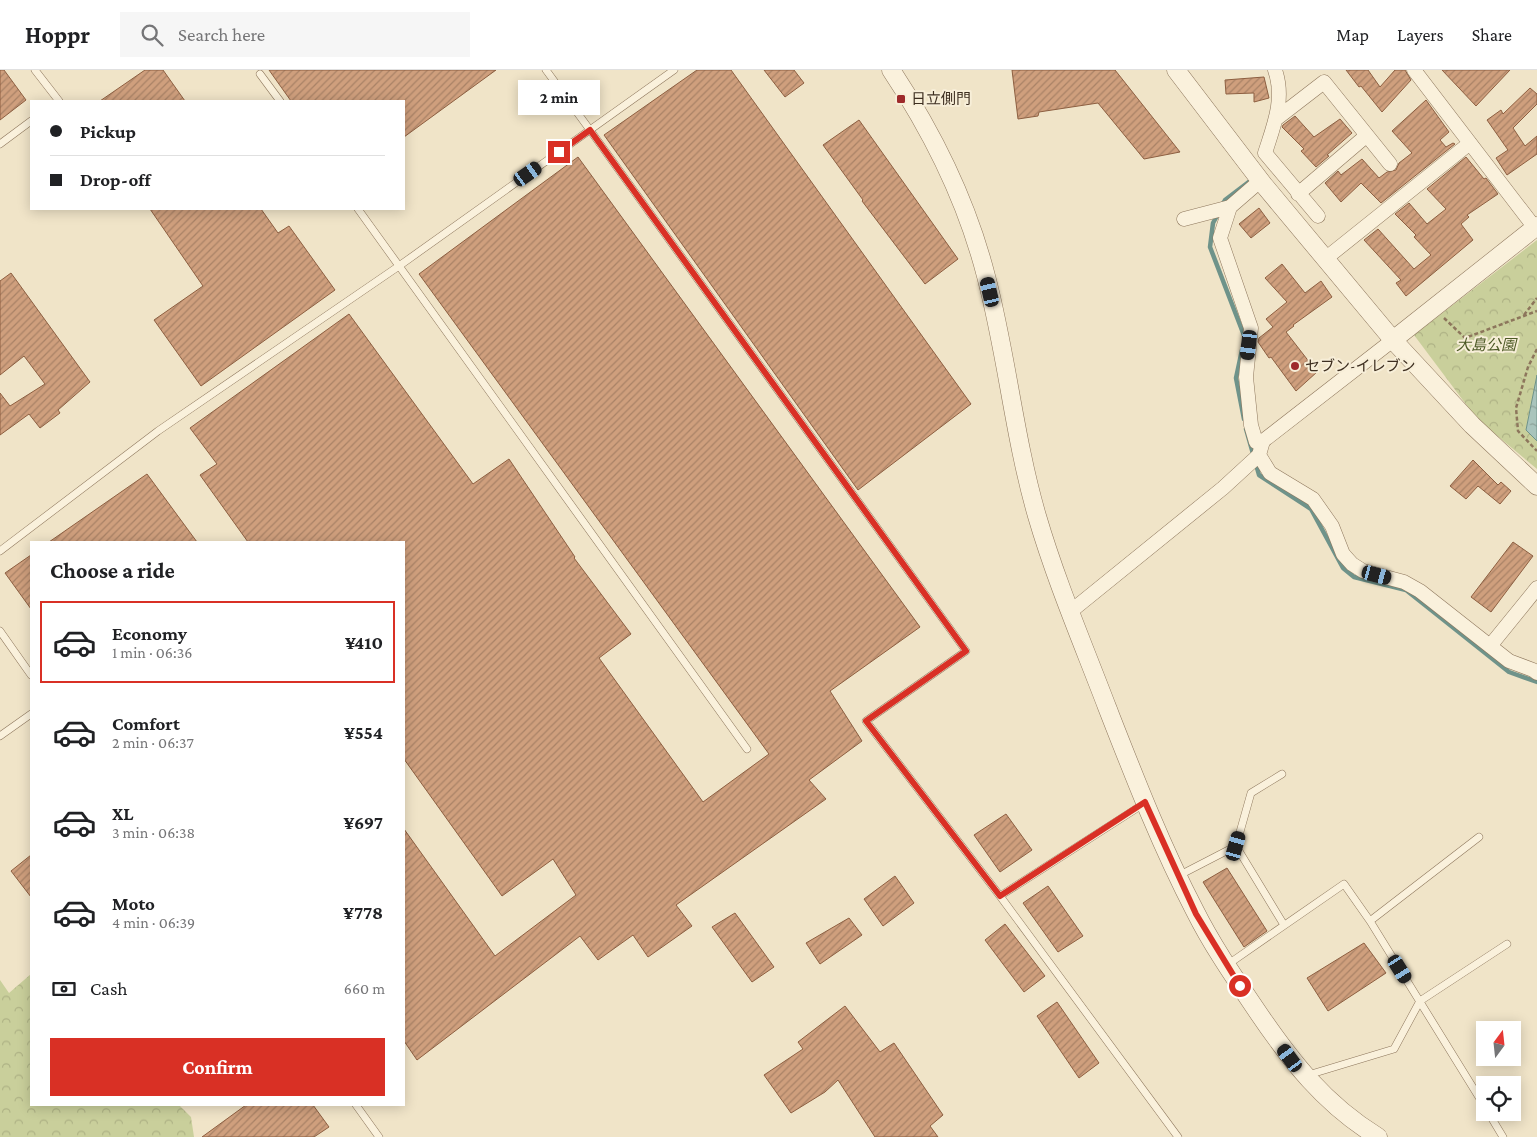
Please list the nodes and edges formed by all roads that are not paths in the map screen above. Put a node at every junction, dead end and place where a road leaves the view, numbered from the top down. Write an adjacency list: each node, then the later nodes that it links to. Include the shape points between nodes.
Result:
1 (35, 70): 9 (lane)
2 (546, 70): 13 (lane)
3 (674, 70): 13 (lane)
4 (891, 70): 32 (street, via 931,136 970,222 986,276 1037,516)
5 (1176, 70): 18 (street)
6 (1275, 70): 11 (street, via 1280,94)
7 (1414, 70): 15 (street)
8 (260, 74): 10 (lane)
9 (57, 100)
10 (279, 100)
11 (1276, 119): 14 (street, via 1324,82); 19 (street, via 1265,153)
12 (30, 122): 16 (lane)
13 (590, 130): 26 (lane); 45 (lane, via 966,651 866,721)
14 (1366, 136): 17 (street); 19 (street)
15 (1470, 143): 24 (street); 25 (street)
16 (0, 144)
17 (1390, 164)
18 (1260, 181): 20 (street); 25 (street)
19 (1298, 194): 22 (street)
20 (1230, 207): 23 (street); 28 (street, via 1220,238 1251,328 1246,377 1251,425)
21 (359, 210): 26 (lane)
22 (1318, 216)
23 (1184, 219)
24 (1536, 227): 27 (street)
25 (1325, 259): 27 (street)
26 (399, 266): 30 (lane, via 158,431); 39 (lane)
27 (1393, 340): 28 (street, via 1264,441); 29 (street, via 1472,425)
28 (1260, 451): 32 (street, via 1223,488); 34 (street, via 1270,473 1313,499 1332,526 1343,554 1352,564 1420,591)
29 (1537, 486)
30 (0, 551)
31 (1537, 588): 34 (street)
32 (1070, 612): 41 (street)
33 (0, 631): 36 (lane)
34 (1490, 646): 35 (street, via 1509,661)
35 (1537, 673)
36 (30, 674)
37 (30, 715): 38 (lane)
38 (0, 736)
39 (747, 749)
40 (1282, 774): 43 (lane, via 1251,793)
41 (1145, 802): 44 (street); 45 (lane)
42 (1479, 837): 46 (lane)
43 (1236, 846): 44 (lane); 47 (lane)
44 (1178, 876): 49 (street)
45 (1000, 896): 56 (lane)
46 (1370, 921): 47 (lane, via 1344,884); 50 (lane)
47 (1284, 925): 49 (lane)
48 (1507, 944): 50 (lane)
49 (1226, 965): 51 (street)
50 (1420, 1001): 51 (lane, via 1394,1049); 52 (lane)
51 (1305, 1076): 57 (street, via 1350,1118)
52 (1476, 1093)
53 (357, 1106): 55 (lane)
54 (1493, 1121): 58 (lane)
55 (379, 1137)
56 (1178, 1137)
57 (1378, 1137)
58 (1503, 1137)

